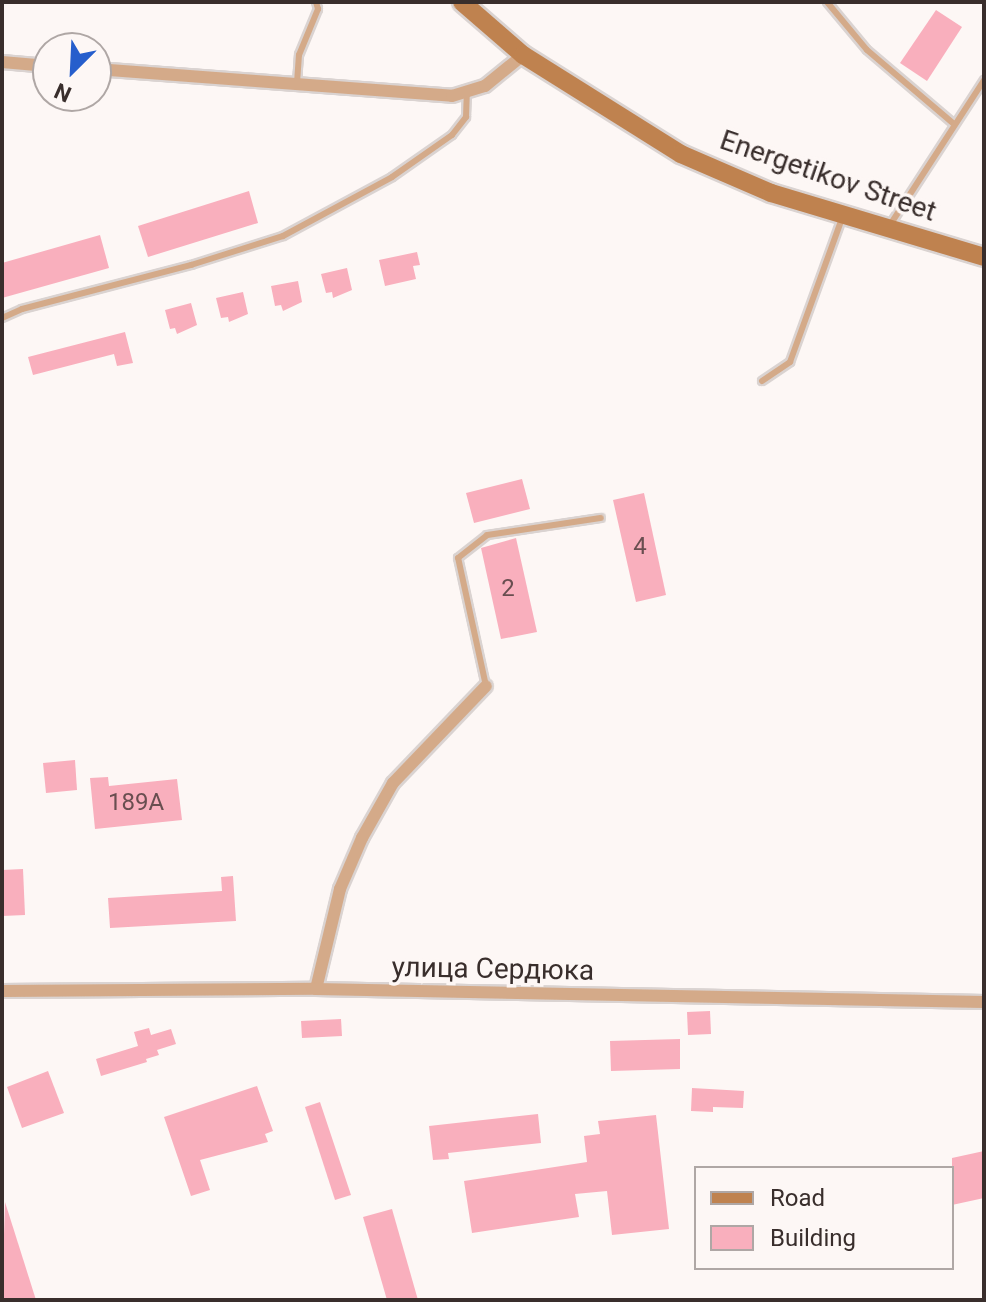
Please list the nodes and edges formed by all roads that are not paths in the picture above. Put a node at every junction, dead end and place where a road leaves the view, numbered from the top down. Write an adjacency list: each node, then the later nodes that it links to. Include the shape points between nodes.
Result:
1 (316, 2): 9 (lane, via 318,9 299,55)
2 (462, 2): 4 (main road, Energetikov Street)
3 (827, 2): 11 (lane, via 867,50)
4 (523, 55): 10 (street, via 485,86); 12 (main road, Energetikov Street, via 681,154 771,193)
5 (2, 62): 6 (street)
6 (32, 65)
7 (112, 70): 9 (street)
8 (984, 80): 11 (lane)
9 (297, 83): 10 (street, via 436,96)
10 (467, 93): 15 (lane, via 466,117 452,135 392,177 283,236)
11 (954, 124): 13 (lane)
12 (843, 215): 13 (main road, Energetikov Street); 16 (lane, via 790,362)
13 (888, 228): 14 (main road, Energetikov Street)
14 (984, 257)
15 (2, 318)
16 (762, 381)
17 (601, 518): 18 (lane, via 487,535 458,558)
18 (486, 686): 19 (street, via 393,783 362,838 340,889)
19 (316, 989): 20 (street, улица Сердюка); 21 (street, улица Сердюка)
20 (2, 991)
21 (984, 1002)

